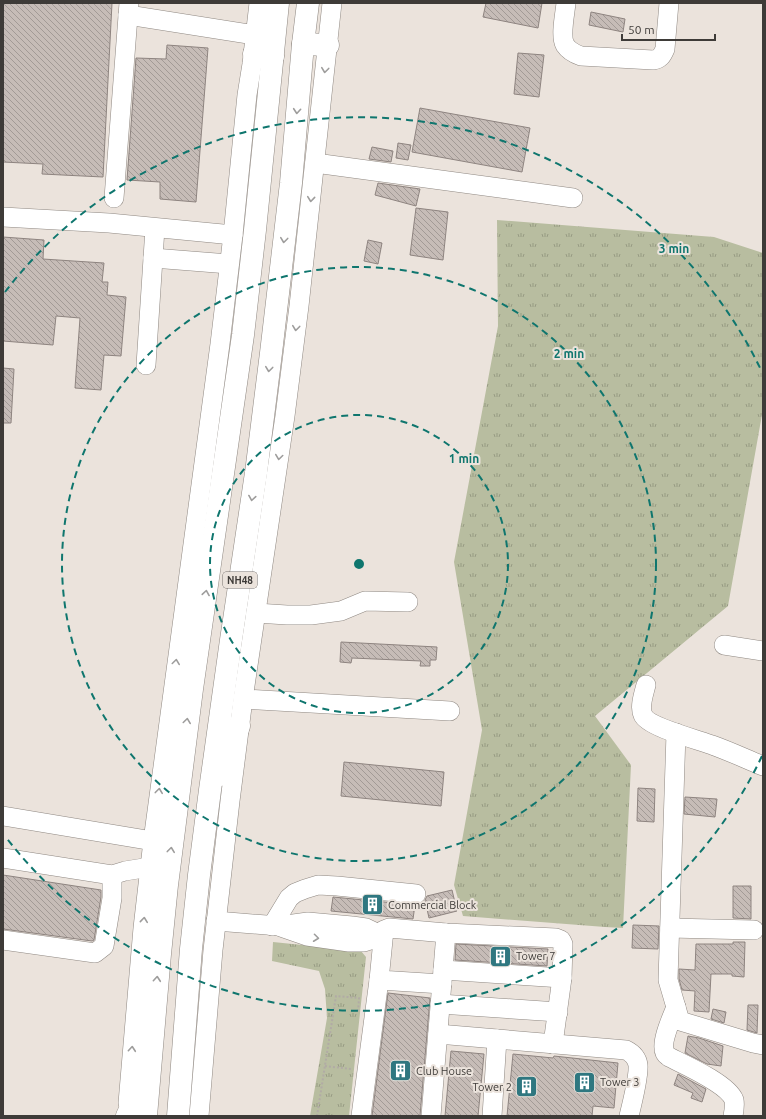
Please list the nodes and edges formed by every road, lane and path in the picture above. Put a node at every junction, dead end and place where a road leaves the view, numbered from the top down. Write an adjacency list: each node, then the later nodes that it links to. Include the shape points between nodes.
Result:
1 (259, 3): 10 (street)
2 (278, 3): 10 (highway, NH48, via 275,27)
3 (308, 3): 8 (highway, NH48)
4 (332, 3): 9 (street)
5 (566, 3): 6 (street, via 564,44 571,52 581,56 653,60 658,59 665,49)
6 (669, 3)
7 (128, 9): 10 (street); 12 (street)
8 (303, 44): 9 (highway); 31 (highway, NH48, one-way to 31, via 291,183 270,361)
9 (328, 45): 11 (street, one-way to 11)
10 (261, 48): 16 (street, via 247,95); 47 (highway, NH48, one-way to 10, via 180,774 243,335 255,230)
11 (315, 163): 13 (street); 21 (street, one-way to 21, via 285,416)
12 (114, 198)
13 (573, 198)
14 (3, 217): 15 (street)
15 (155, 228): 16 (street); 17 (street)
16 (233, 235): 18 (street)
17 (153, 258): 18 (street); 19 (street)
18 (229, 264): 32 (street, one-way to 18)
19 (146, 365)
20 (408, 602): 21 (street, via 365,601 341,611 311,615)
21 (256, 613): 25 (street)
22 (724, 646): 23 (street)
23 (763, 651)
24 (646, 685): 28 (street, via 642,703 643,715 648,722)
25 (243, 699): 26 (street); 27 (street)
26 (450, 711)
27 (239, 726): 31 (highway, via 218,783); 37 (street)
28 (676, 733): 29 (street, via 711,744); 39 (street)
29 (763, 766)
30 (3, 816): 32 (street)
31 (205, 829): 60 (highway, NH48, via 191,949)
32 (153, 841): 34 (street)
33 (3, 858): 35 (street)
34 (150, 867): 35 (street); 58 (street, one-way to 34)
35 (112, 875): 43 (street, via 112,898 104,946 95,953)
36 (416, 894): 38 (street, via 318,885 295,893 289,898)
37 (216, 921): 38 (street); 61 (street)
38 (276, 926): 42 (street, via 308,922 352,926 366,928)
39 (670, 928): 40 (street); 49 (street, via 668,980)
40 (754, 930)
41 (446, 933): 42 (street, via 389,928 384,930); 44 (street); 45 (street, via 556,938 563,944)
42 (383, 936): 46 (street)
43 (3, 940)
44 (443, 977): 45 (street); 46 (street); 48 (street)
45 (562, 978): 50 (street)
46 (379, 980): 63 (street)
47 (156, 1002): 58 (highway, via 140,1084); 59 (highway, NH48)
48 (440, 1004): 50 (street); 52 (street)
49 (676, 1007): 55 (street, via 680,1022); 67 (street, via 664,1039 665,1054 702,1073 730,1093 735,1102)
50 (558, 1012): 54 (street)
51 (358, 1014): 56 (path, via 359,998 336,996)
52 (438, 1034): 53 (street); 64 (street)
53 (497, 1039): 54 (street); 65 (street)
54 (553, 1044): 66 (street, via 626,1050 631,1053 638,1065)
55 (763, 1045)
56 (325, 1066): 57 (path); 62 (path)
57 (351, 1069)
58 (127, 1116)
59 (146, 1116)
60 (178, 1116)
61 (199, 1116)
62 (317, 1116)
63 (362, 1116)
64 (431, 1116)
65 (492, 1116)
66 (629, 1116)
67 (733, 1116)

